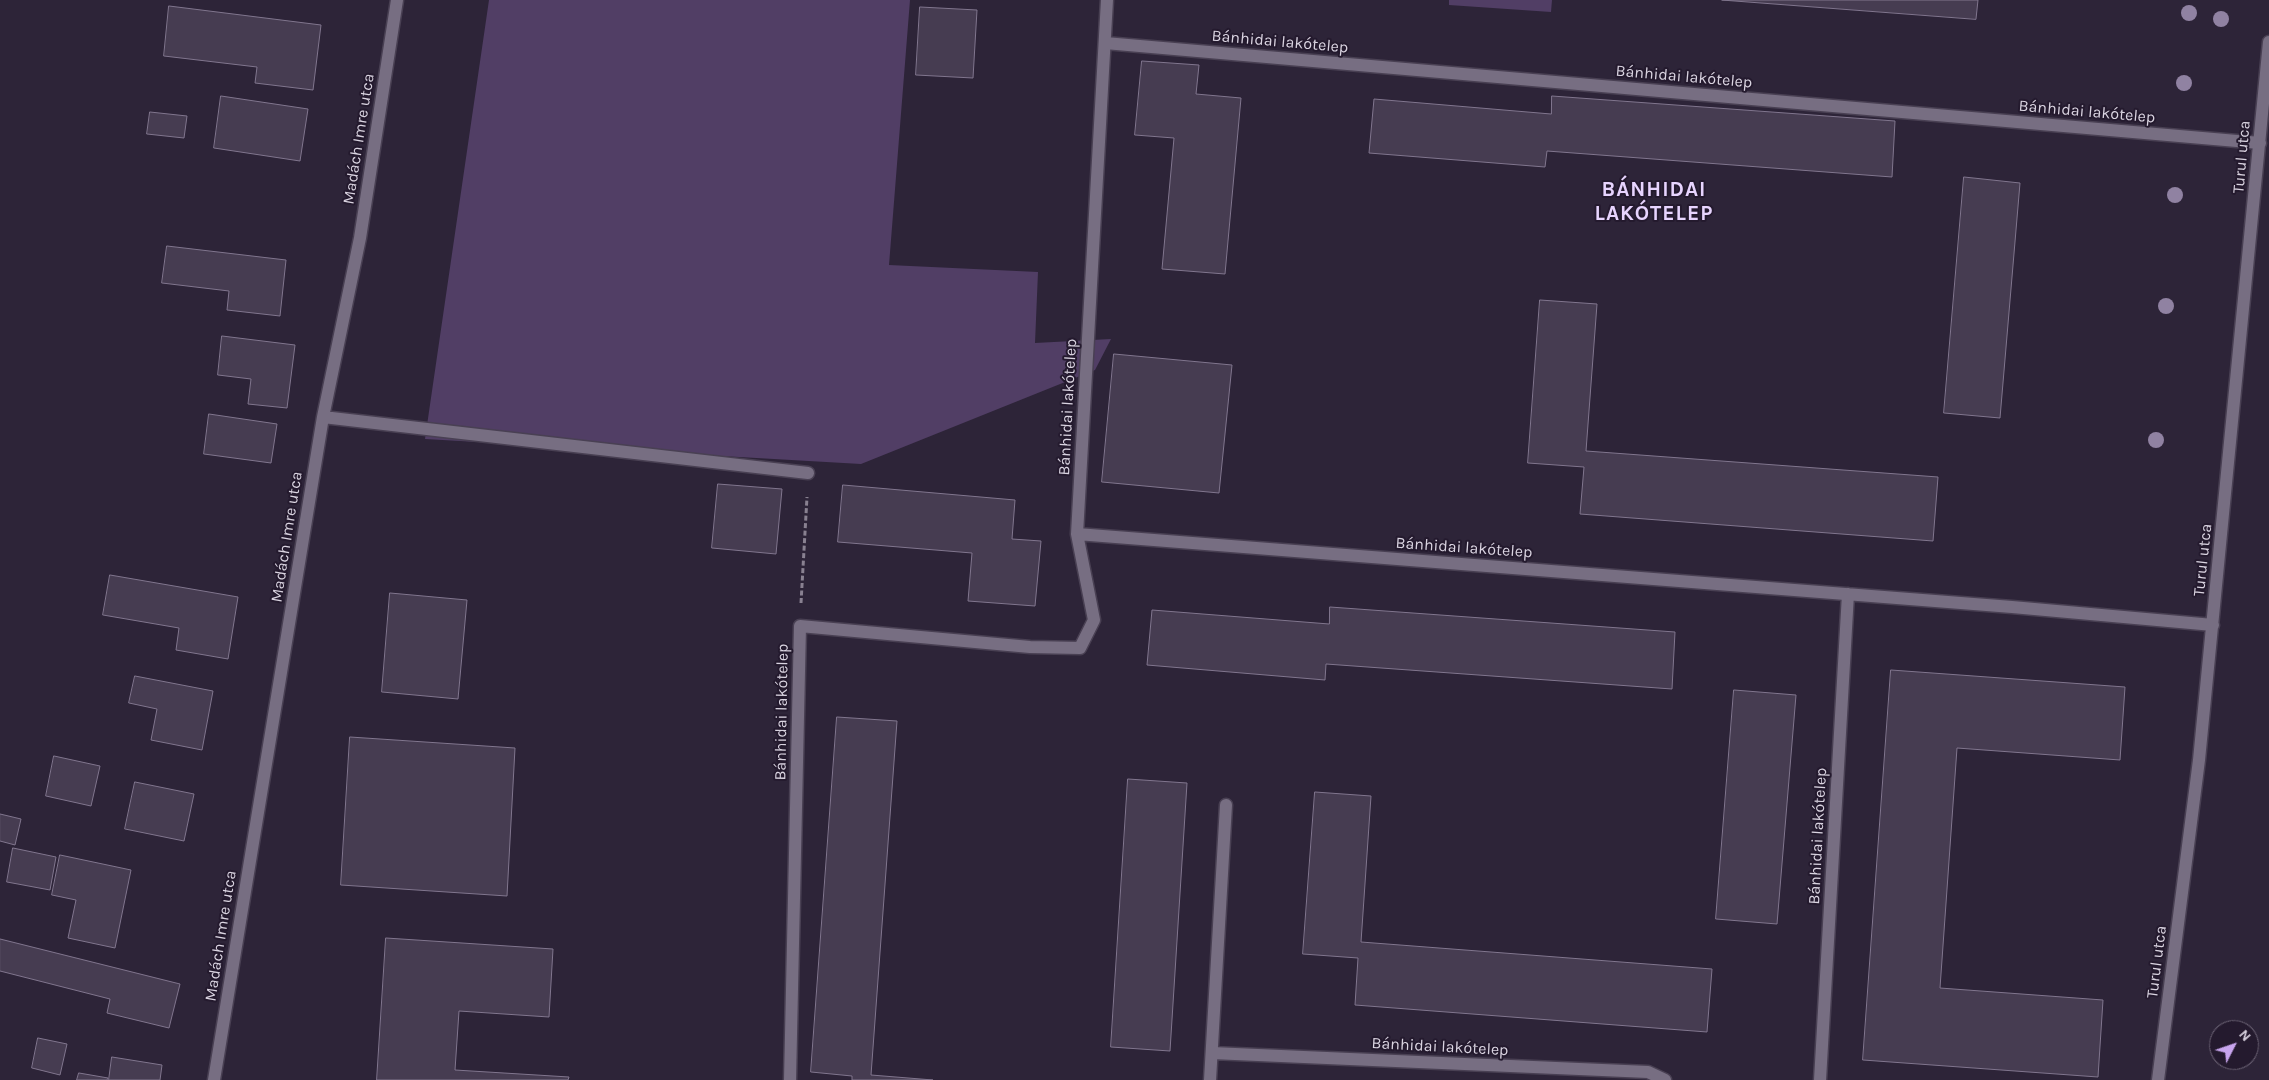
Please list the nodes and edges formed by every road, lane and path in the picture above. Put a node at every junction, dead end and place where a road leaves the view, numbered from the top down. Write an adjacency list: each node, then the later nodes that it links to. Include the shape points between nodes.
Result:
1 (397, 0): 7 (street, Madách Imre utca, via 360,238)
2 (1108, 0): 4 (street, Bánhidai lakótelep)
3 (2269, 42): 5 (street, Turul utca)
4 (1105, 43): 6 (street, Bánhidai lakótelep); 9 (street, Bánhidai lakótelep)
5 (2267, 87): 6 (street, Turul utca)
6 (2260, 142): 11 (street, Turul utca)
7 (323, 417): 8 (street); 15 (street, Madách Imre utca)
8 (808, 473): 12 (path)
9 (1077, 534): 10 (street, Bánhidai lakótelep); 12 (street, Bánhidai lakótelep, via 1094,620 1080,648 1030,647)
10 (1848, 594): 11 (street, Bánhidai lakótelep); 19 (street, Bánhidai lakótelep)
11 (2213, 625): 20 (street, Turul utca)
12 (800, 626): 16 (street, Bánhidai lakótelep)
13 (1226, 806): 14 (street)
14 (1212, 1053): 17 (street); 18 (street, Bánhidai lakótelep, via 1648,1072)
15 (214, 1080)
16 (790, 1080)
17 (1210, 1080)
18 (1665, 1080)
19 (1820, 1080)
20 (2158, 1080)

